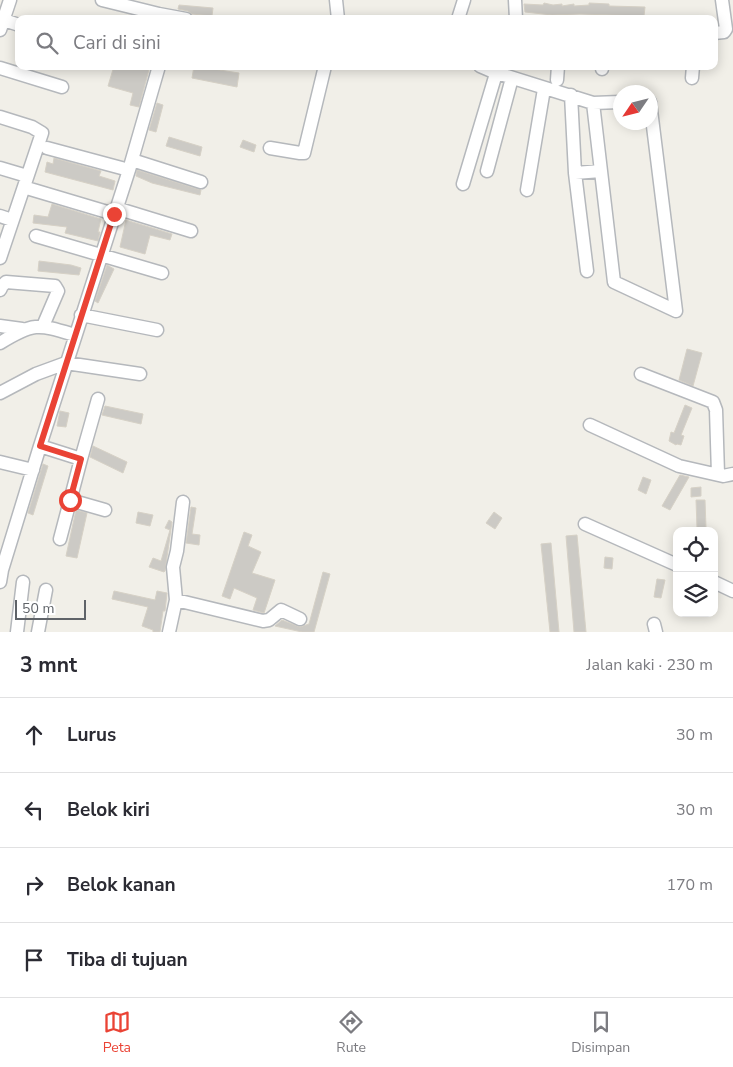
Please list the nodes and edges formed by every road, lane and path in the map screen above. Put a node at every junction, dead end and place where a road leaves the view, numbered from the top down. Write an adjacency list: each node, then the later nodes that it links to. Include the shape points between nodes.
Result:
1 (10, 0): 11 (street)
2 (102, 0): 7 (street)
3 (336, 0): 8 (street)
4 (464, 0): 9 (street)
5 (516, 0): 10 (street)
6 (722, 0): 13 (street, via 726,29)
7 (165, 15)
8 (338, 15)
9 (459, 15)
10 (516, 15)
11 (2, 25): 12 (street)
12 (15, 25)
13 (718, 33)
14 (0, 68): 22 (street)
15 (158, 70): 31 (street)
16 (325, 70): 30 (street, via 304,153)
17 (489, 70): 19 (street)
18 (558, 70): 21 (street)
19 (494, 72): 20 (street); 38 (street)
20 (512, 78): 23 (street); 34 (street)
21 (557, 80)
22 (62, 87)
23 (544, 89): 24 (street); 40 (street)
24 (572, 95): 26 (street); 35 (street)
25 (613, 102): 26 (street)
26 (594, 103): 33 (street)
27 (0, 117): 36 (street, via 42,133)
28 (653, 130): 33 (street, via 676,311 614,282)
29 (47, 148): 31 (street)
30 (270, 148)
31 (130, 165): 37 (street); 41 (street)
32 (0, 168): 36 (street)
33 (601, 170): 35 (street)
34 (487, 171)
35 (575, 173): 47 (street)
36 (27, 176): 42 (street)
37 (201, 182)
38 (463, 184)
39 (30, 190): 41 (street)
40 (527, 190)
41 (115, 211): 43 (street); 45 (street)
42 (6, 218): 46 (street)
43 (191, 230)
44 (36, 236): 45 (street)
45 (101, 255): 48 (street); 50 (street)
46 (0, 258)
47 (587, 271)
48 (162, 273)
49 (0, 290): 52 (street, via 6,282 56,286 58,291)
50 (81, 315): 54 (street); 55 (street)
51 (0, 326): 53 (street)
52 (43, 326): 53 (street); 55 (street)
53 (22, 329): 56 (street)
54 (157, 330)
55 (75, 335): 57 (street)
56 (1, 340)
57 (66, 363): 58 (street); 60 (street); 63 (street)
58 (140, 374)
59 (641, 374): 67 (street, via 713,402)
60 (0, 393)
61 (98, 399): 64 (street)
62 (590, 425): 67 (street, via 679,466)
63 (40, 446): 64 (street); 66 (street)
64 (81, 459): 69 (street)
65 (0, 462): 66 (street)
66 (33, 470): 75 (street)
67 (718, 474): 68 (street)
68 (733, 474)
69 (70, 500): 71 (street); 73 (street)
70 (183, 502): 80 (street, via 173,567)
71 (105, 510)
72 (585, 524): 74 (street)
73 (60, 539)
74 (673, 564)
75 (0, 582)
76 (24, 582): 82 (street)
77 (718, 584): 79 (street)
78 (46, 590): 83 (street)
79 (733, 591)
80 (176, 600): 81 (street, via 255,620 269,620 281,610); 84 (street)
81 (300, 618)
82 (17, 632)
83 (38, 632)
84 (169, 632)

